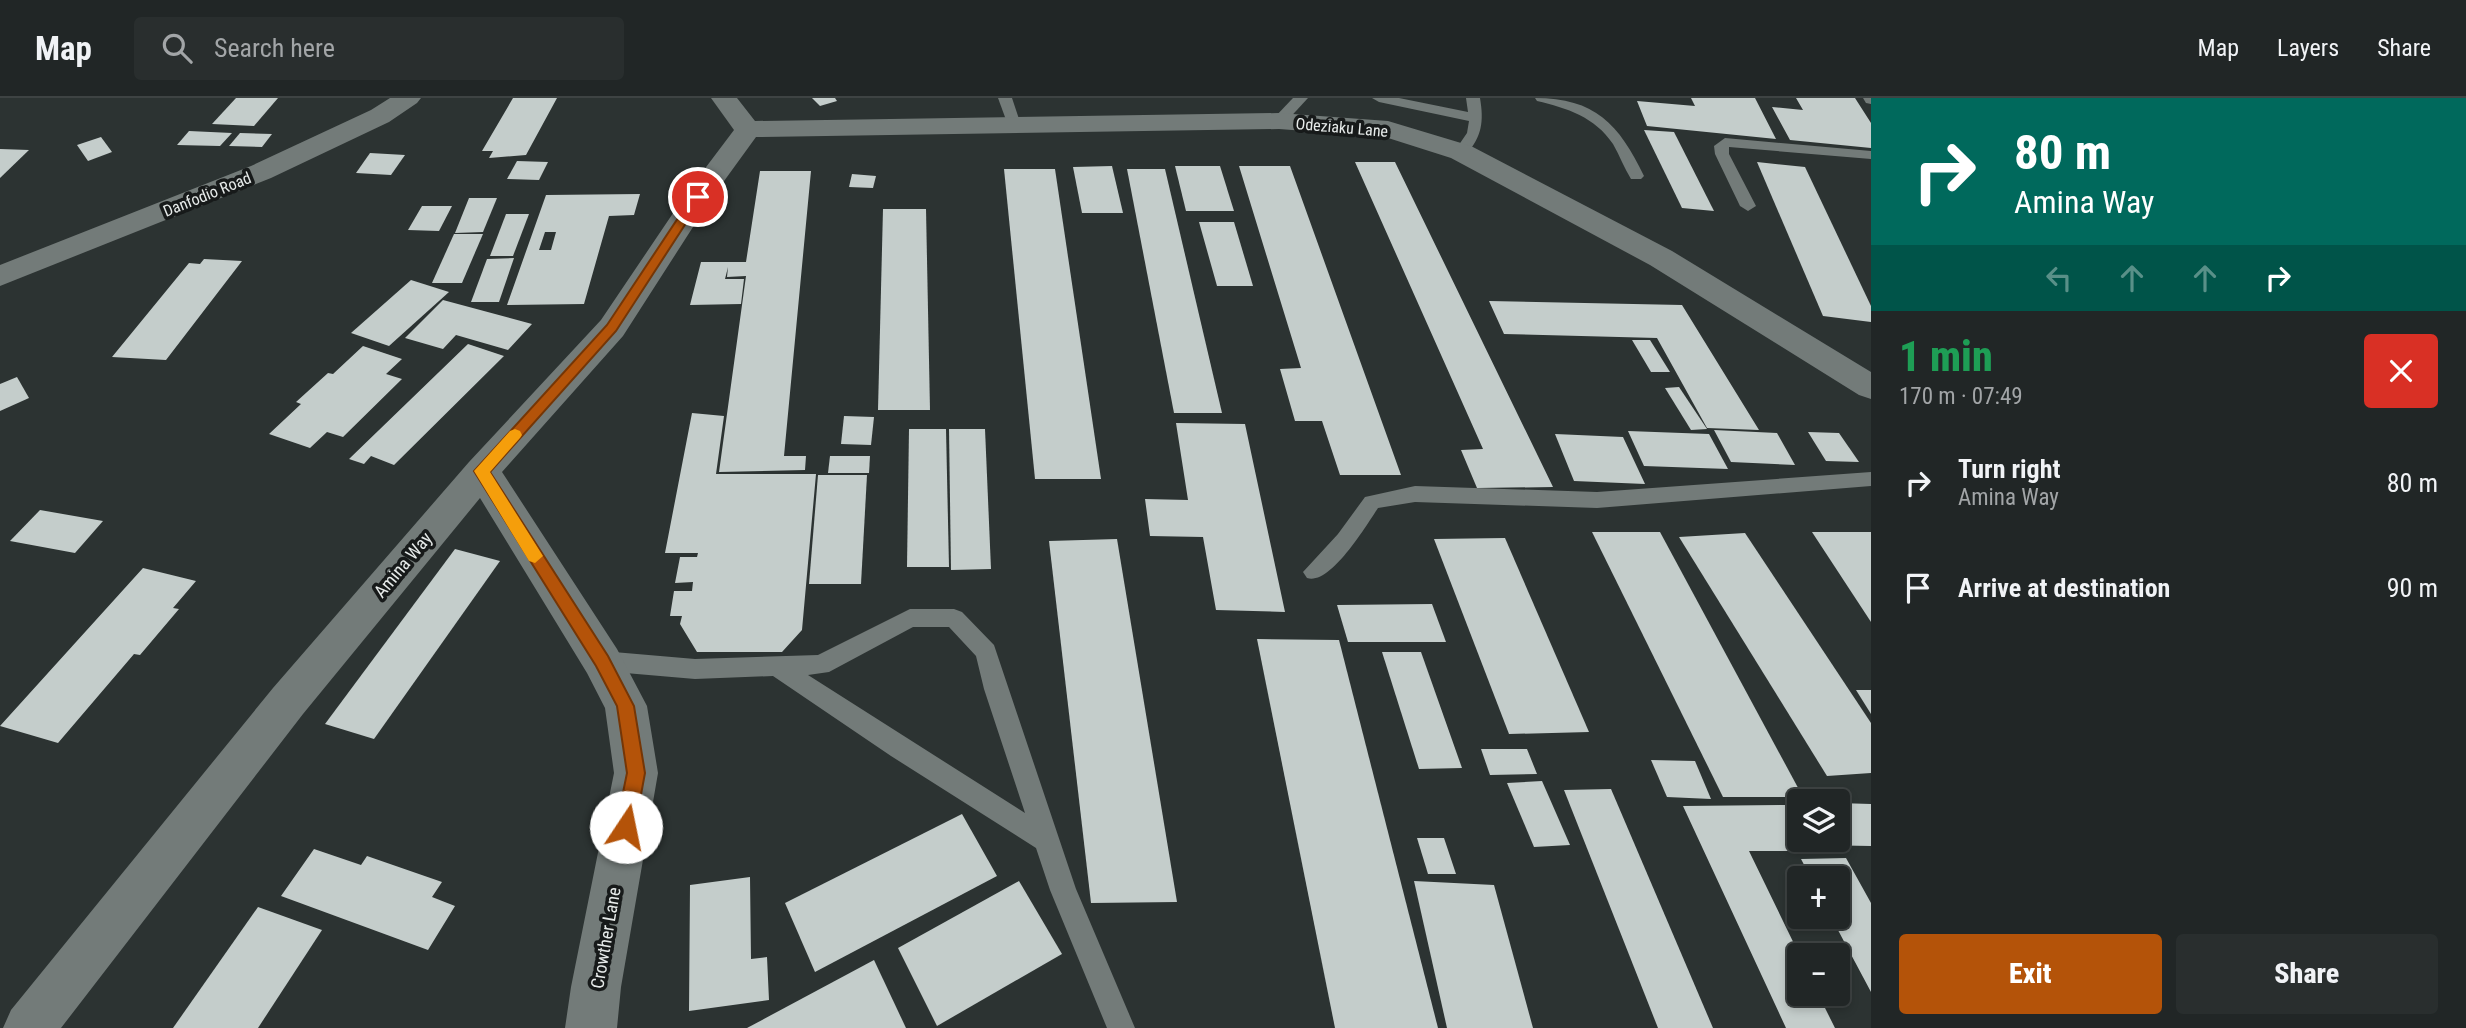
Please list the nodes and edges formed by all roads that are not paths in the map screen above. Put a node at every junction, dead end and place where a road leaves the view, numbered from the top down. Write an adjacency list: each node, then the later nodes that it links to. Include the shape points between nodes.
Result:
1 (408, 98): 16 (street, Danfodio Road, via 261,172)
2 (724, 98): 11 (street)
3 (1005, 98): 10 (lane)
4 (1301, 98): 9 (lane)
5 (1379, 98): 8 (lane)
6 (1473, 98): 8 (lane)
7 (1542, 98): 14 (lane, via 1592,113 1609,128)
8 (1476, 118): 12 (lane, via 1475,137)
9 (1279, 121): 10 (street, Odeziaku Lane); 12 (street, Odeziaku Lane, via 1388,129)
10 (1014, 125): 11 (street, Odeziaku Lane)
11 (748, 129): 18 (street, Amina Way, via 612,328)
12 (1461, 152): 17 (street, Odeziaku Lane, via 1661,258)
13 (1871, 155): 15 (lane, via 1725,142 1722,155)
14 (1636, 176)
15 (1748, 206)
16 (0, 276)
17 (1871, 387)
18 (482, 471): 21 (street, Crowther Lane); 24 (street, Amina Way, via 288,701)
19 (1871, 479): 20 (lane, via 1597,500 1415,494 1372,502)
20 (1314, 572)
21 (602, 661): 22 (lane, via 695,669); 25 (street, Crowther Lane, via 626,706 636,773)
22 (776, 666): 23 (lane); 23 (lane, via 821,665 910,618 954,618 986,652)
23 (1047, 841): 26 (lane)
24 (29, 1028)
25 (591, 1028)
26 (1121, 1028)

